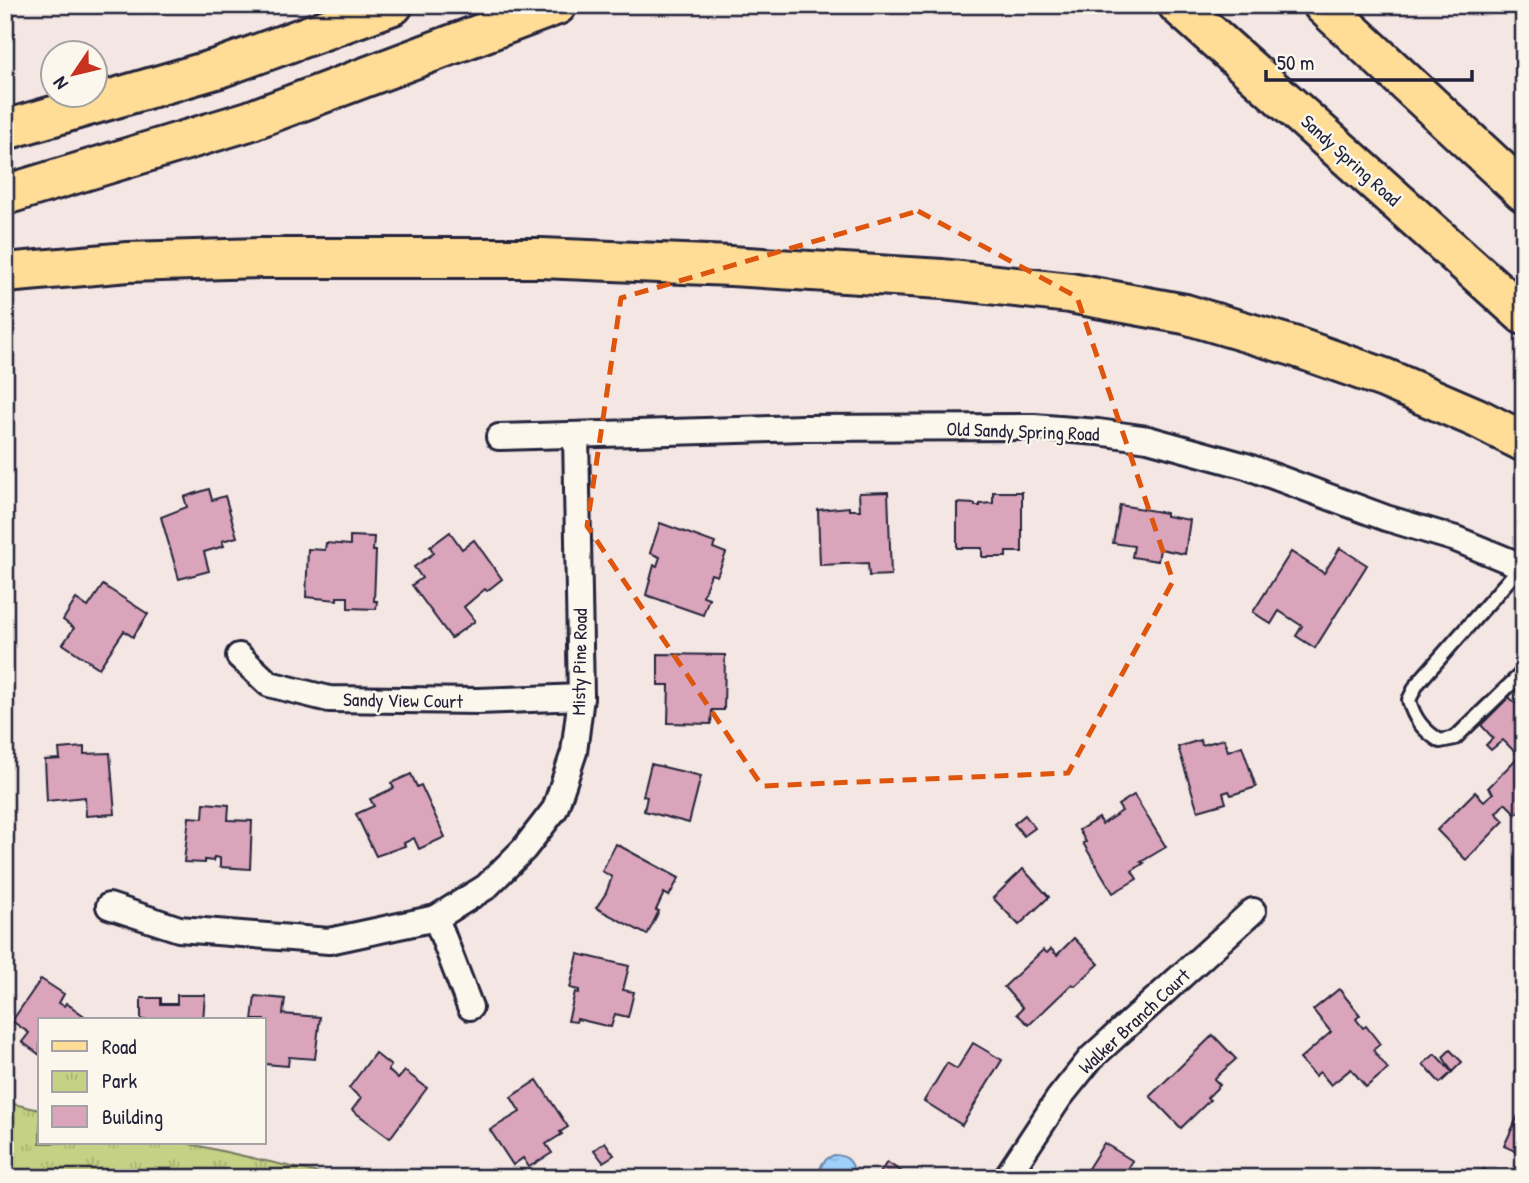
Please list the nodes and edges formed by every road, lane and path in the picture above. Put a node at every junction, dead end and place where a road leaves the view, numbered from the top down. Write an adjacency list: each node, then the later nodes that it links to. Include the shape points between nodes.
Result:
1 (393, 5): 5 (main road, via 219,68)
2 (557, 5): 7 (main road, via 249,121)
3 (1178, 5): 9 (main road, Sandy Spring Road)
4 (1322, 5): 6 (main road)
5 (5, 130)
6 (1524, 192)
7 (5, 195)
8 (5, 274): 12 (main road, via 128,262 541,258 942,279 1070,293 1185,314 1293,346 1384,378)
9 (1524, 316)
10 (576, 436): 11 (street, Old Sandy Spring Road); 13 (street, Old Sandy Spring Road, via 803,428 1034,427 1123,435 1246,466 1386,518 1456,538); 16 (street, Misty Pine Road)
11 (499, 437)
12 (1524, 442)
13 (1522, 567): 15 (lane, via 1417,684 1409,701 1413,715 1440,741 1455,738)
14 (239, 656): 16 (street, Sandy View Court, via 269,684 329,699)
15 (1524, 671)
16 (581, 697): 19 (street, Misty Pine Road, via 574,752 555,809 486,887)
17 (109, 906): 19 (street, Misty Pine Road, via 179,929 329,941)
18 (1253, 911): 21 (street, Walker Branch Court, via 1091,1058)
19 (436, 918): 20 (street)
20 (470, 1006)
21 (1006, 1178)

